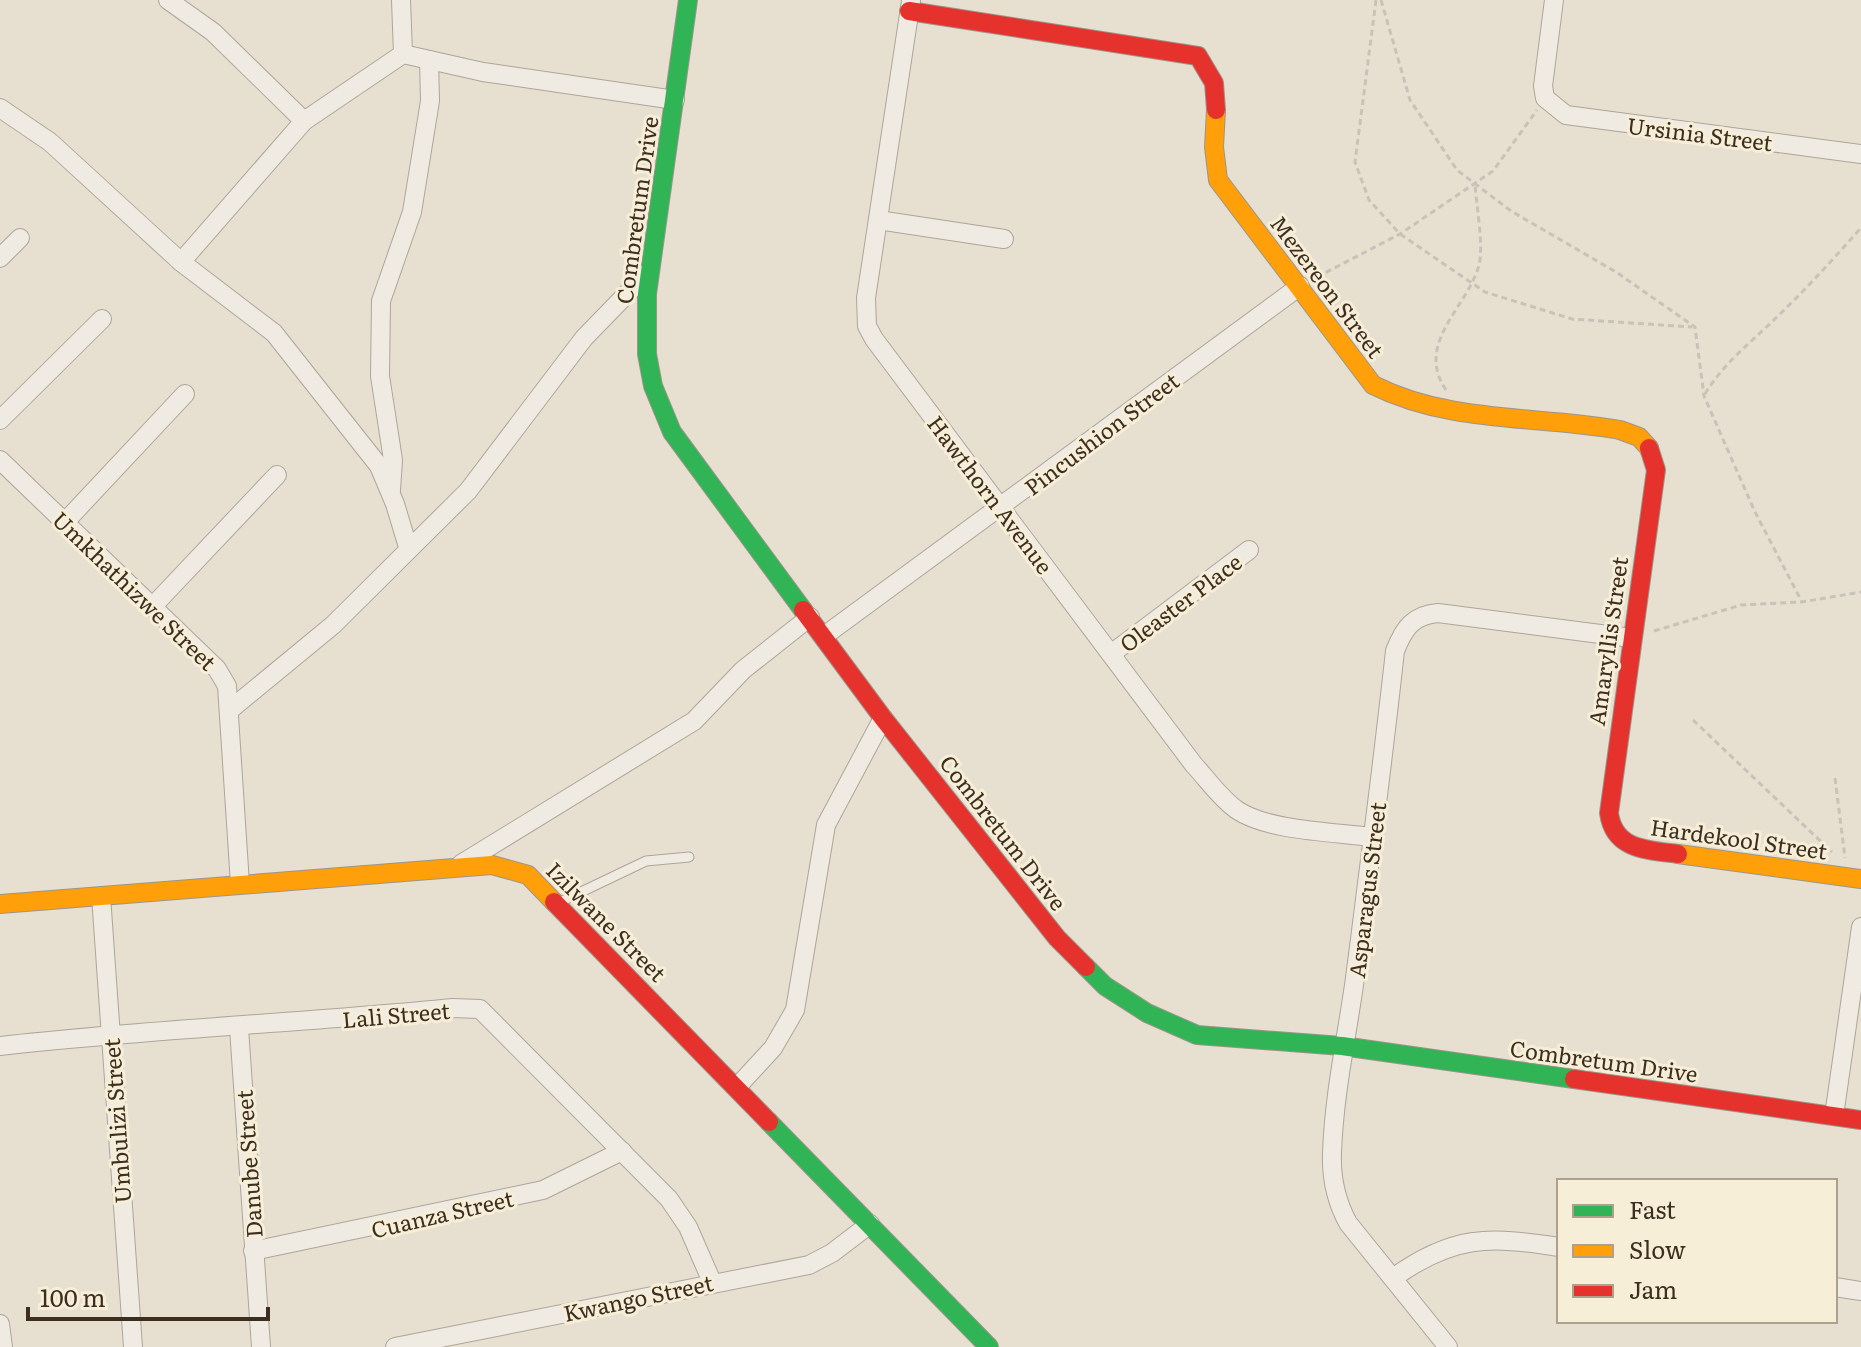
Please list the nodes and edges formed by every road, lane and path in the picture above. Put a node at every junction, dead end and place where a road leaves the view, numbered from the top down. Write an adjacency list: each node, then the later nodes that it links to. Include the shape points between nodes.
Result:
1 (168, 0): 12 (street, via 213,32)
2 (401, 0): 7 (street)
3 (688, 0): 10 (street, Combretum Drive)
4 (1379, 0): 14 (path, via 1410,100 1457,170); 17 (path, via 1355,162 1369,200)
5 (1554, 0): 9 (street, via 1543,70)
6 (910, 6): 15 (street, Hawthorn Avenue); 24 (street, Mezereon Street, via 1198,56 1215,76 1211,147 1218,180)
7 (403, 54): 8 (street); 12 (street)
8 (429, 60): 10 (street); 34 (street, via 430,101 412,212 381,301 380,376 393,460)
9 (1545, 98): 13 (street, Ursinia Street, via 1566,115 1587,120); 14 (path, via 1493,171)
10 (675, 100): 22 (street, Combretum Drive)
11 (0, 108): 21 (street, via 50,142)
12 (304, 121): 21 (street)
13 (1861, 154)
14 (1475, 183): 17 (path); 23 (path, via 1480,264); 26 (path)
15 (878, 220): 19 (street); 35 (street, Hawthorn Avenue, via 867,326)
16 (1861, 228): 29 (path, via 1716,375)
17 (1400, 234): 23 (path); 24 (path)
18 (20, 238): 20 (street)
19 (1004, 239)
20 (0, 258)
21 (181, 262): 34 (street, via 274,333 379,466)
22 (650, 270): 37 (street, via 584,338 468,491); 42 (street, Combretum Drive, via 647,354 653,386 672,432)
23 (1470, 281): 26 (path, via 1485,292 1572,319); 27 (path, via 1435,356)
24 (1300, 286): 31 (street, Mezereon Street, via 1373,385 1393,397 1473,415 1634,434); 35 (street, Pincushion Street)
25 (102, 319): 30 (street)
26 (1695, 327): 29 (path)
27 (1447, 392)
28 (185, 394): 36 (street)
29 (1704, 396): 40 (path)
30 (0, 420)
31 (1653, 454): 44 (street, Amaryllis Street, via 1656,470)
32 (0, 460): 36 (street, Umkhathizwe Street)
33 (277, 475): 41 (street)
34 (391, 493): 37 (street)
35 (1000, 507): 43 (street, Pincushion Street); 45 (street, Hawthorn Avenue)
36 (65, 522): 41 (street, Umkhathizwe Street)
37 (408, 547): 46 (street, via 333,625)
38 (1249, 550): 45 (street, Oleaster Place)
39 (1861, 592): 40 (path)
40 (1802, 602): 44 (path, via 1741,605)
41 (153, 606): 46 (street, Umkhathizwe Street, via 217,669)
42 (810, 617): 43 (street, Combretum Drive); 53 (street, via 743,670 684,728)
43 (824, 636): 47 (street, Combretum Drive)
44 (1631, 638): 50 (street, Amaryllis Street, via 1608,813); 51 (street, Asparagus Street, via 1438,613 1416,618 1395,651)
45 (1111, 654): 51 (street, Hawthorn Avenue, via 1194,765 1241,813 1299,828)
46 (231, 709): 55 (street, Umkhathizwe Street)
47 (883, 718): 63 (street, Combretum Drive, via 1057,938 1105,986 1147,1013 1197,1035); 64 (street, via 826,825 795,1010 773,1048)
48 (1693, 720): 49 (path, via 1846,866)
49 (1835, 778)
50 (1614, 834): 54 (street, Hardekool Street, via 1638,849)
51 (1372, 837): 63 (street, Asparagus Street)
52 (689, 857): 57 (lane, via 646,861)
53 (456, 867): 55 (street, Izilwane Street); 57 (street, Izilwane Street, via 510,868 528,875)
54 (1861, 879)
55 (240, 884): 56 (street, Izilwane Street)
56 (101, 896): 58 (street, Izilwane Street); 61 (street, Umbulizi Street)
57 (558, 903): 64 (street, Izilwane Street)
58 (0, 904)
59 (1861, 927): 65 (street)
60 (239, 1028): 61 (street, Lali Street); 67 (street, Lali Street, via 480,1009); 70 (street, Danube Street)
61 (109, 1034): 62 (street, Lali Street); 77 (street, Umbulizi Street)
62 (0, 1046)
63 (1342, 1046): 65 (street, Combretum Drive); 71 (street, Asparagus Street, via 1332,1154 1338,1204)
64 (737, 1087): 68 (street, Izilwane Street)
65 (1834, 1116): 66 (street, Combretum Drive)
66 (1861, 1120)
67 (622, 1151): 70 (street, Cuanza Street, via 543,1190); 72 (street, Lali Street, via 680,1213)
68 (870, 1224): 72 (street, Kwango Street, via 809,1265); 80 (street, Izilwane Street)
69 (1557, 1247): 71 (street, via 1466,1242 1442,1247)
70 (253, 1251): 78 (street, Danube Street)
71 (1393, 1278): 81 (street, Asparagus Street)
72 (712, 1282): 79 (street, Kwango Street)
73 (1837, 1287): 74 (street)
74 (1861, 1291)
75 (0, 1324): 76 (street)
76 (3, 1347)
77 (133, 1347)
78 (261, 1347)
79 (395, 1347)
80 (989, 1347)
81 (1448, 1347)

